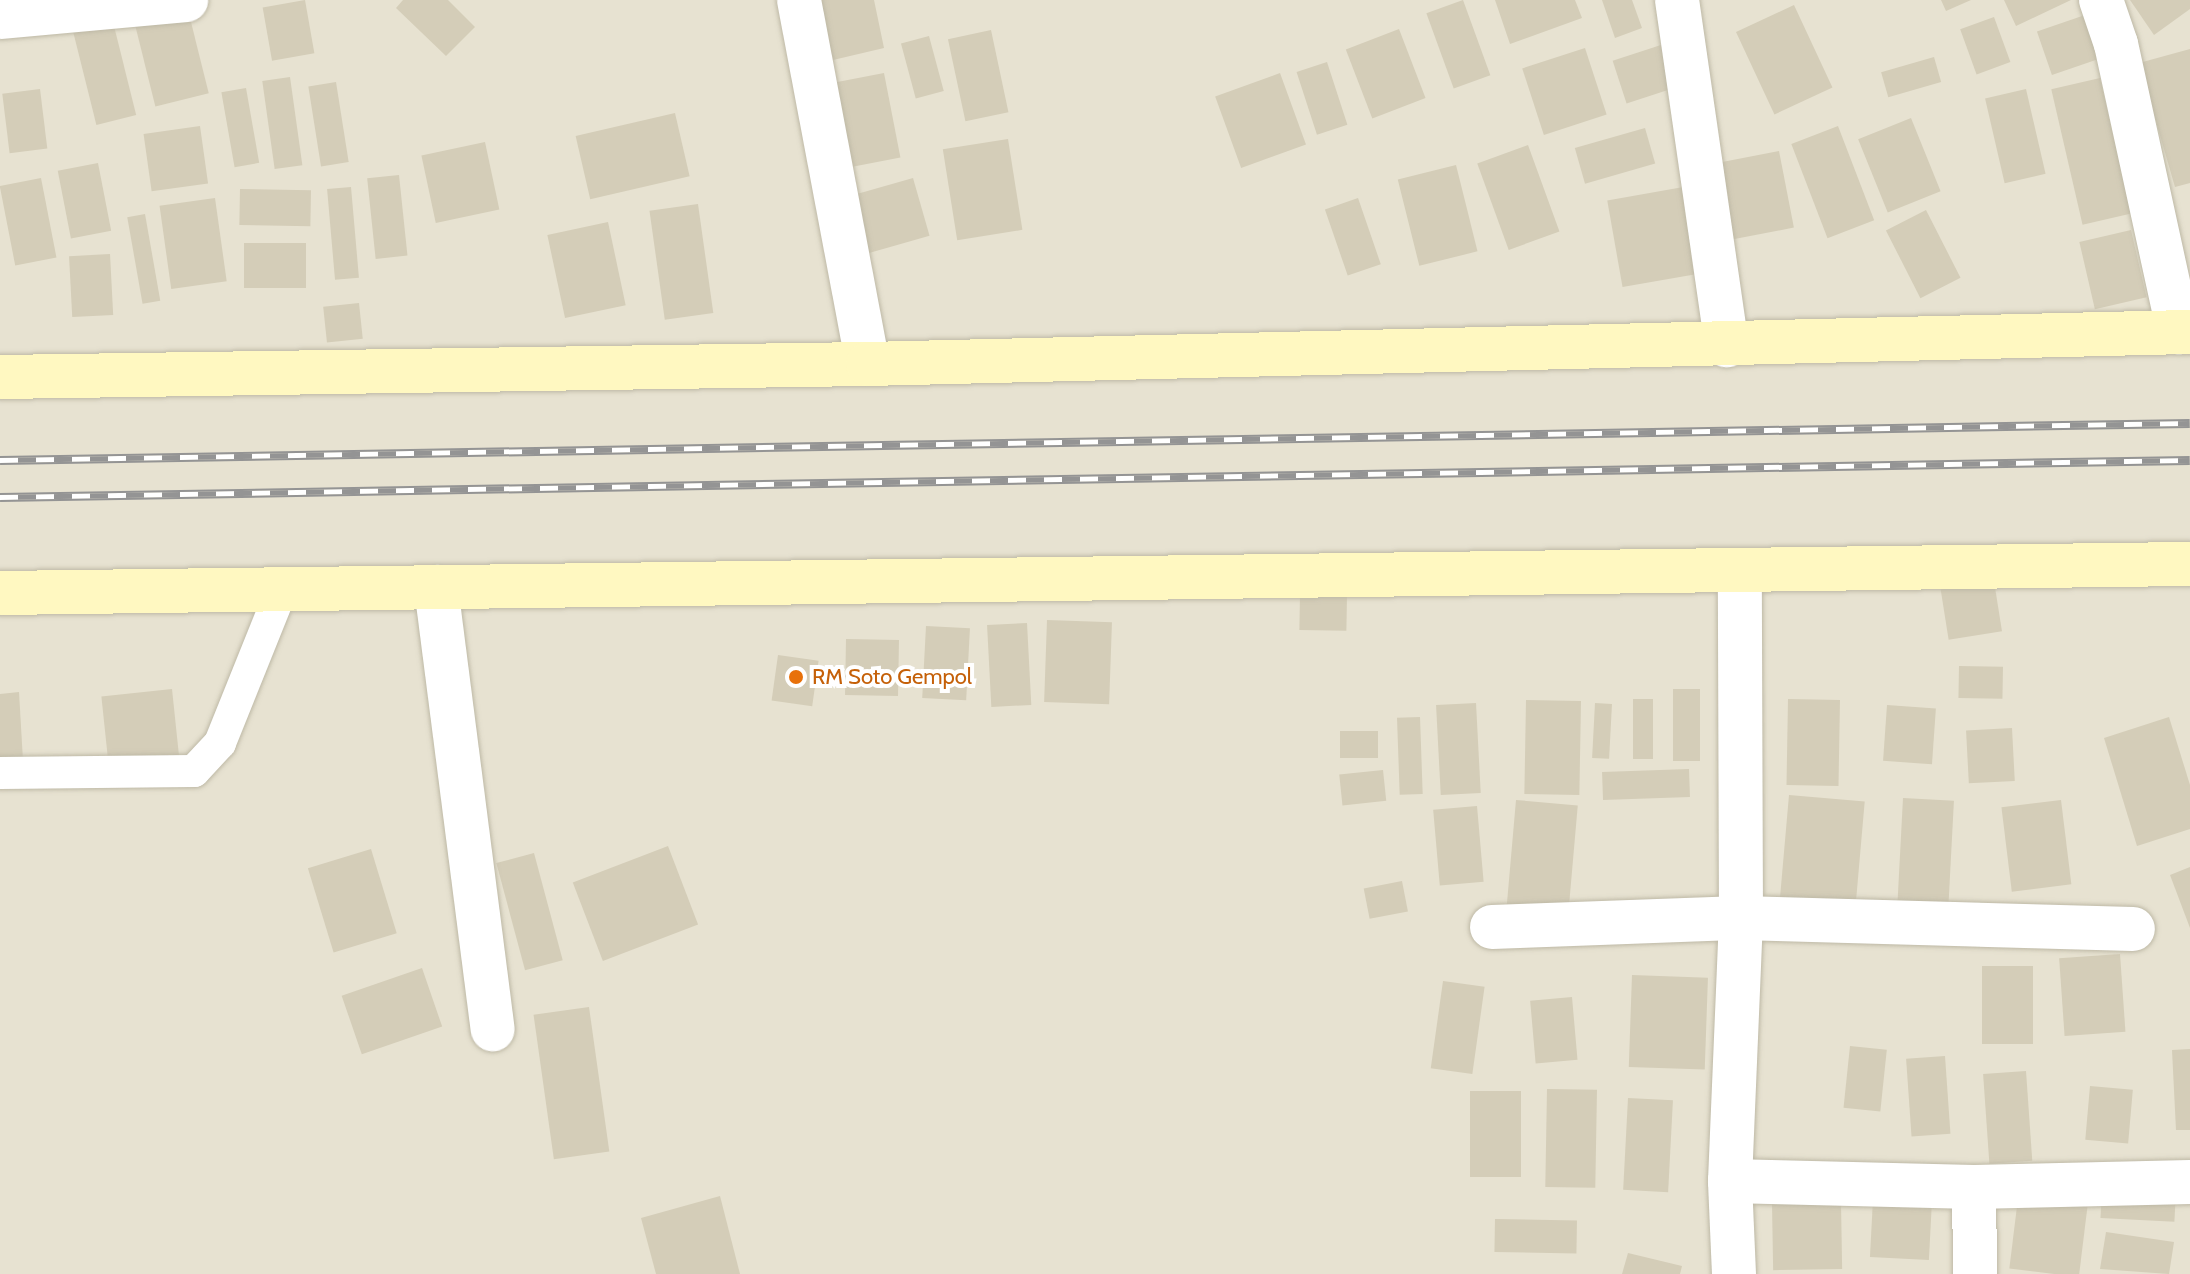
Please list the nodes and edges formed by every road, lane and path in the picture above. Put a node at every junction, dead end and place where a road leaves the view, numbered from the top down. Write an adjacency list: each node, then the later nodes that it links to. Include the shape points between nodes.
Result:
1 (186, 0): 5 (street)
2 (799, 0): 8 (street)
3 (1677, 0): 7 (street)
4 (2101, 0): 6 (street)
5 (0, 17)
6 (2184, 332): 7 (main road)
7 (1727, 345): 8 (main road)
8 (868, 364): 9 (main road)
9 (0, 377)
10 (2190, 564): 11 (main road)
11 (1740, 570): 12 (main road); 16 (street)
12 (436, 587): 13 (main road); 19 (street)
13 (282, 589): 14 (main road); 15 (lane, via 220,743 194,771)
14 (0, 593)
15 (0, 773)
16 (1741, 918): 17 (street); 18 (street); 20 (street)
17 (1492, 927)
18 (2133, 929)
19 (493, 1029)
20 (1730, 1181): 22 (street); 23 (street)
21 (2190, 1182): 22 (street)
22 (1974, 1187): 24 (street)
23 (1734, 1274)
24 (1975, 1274)

